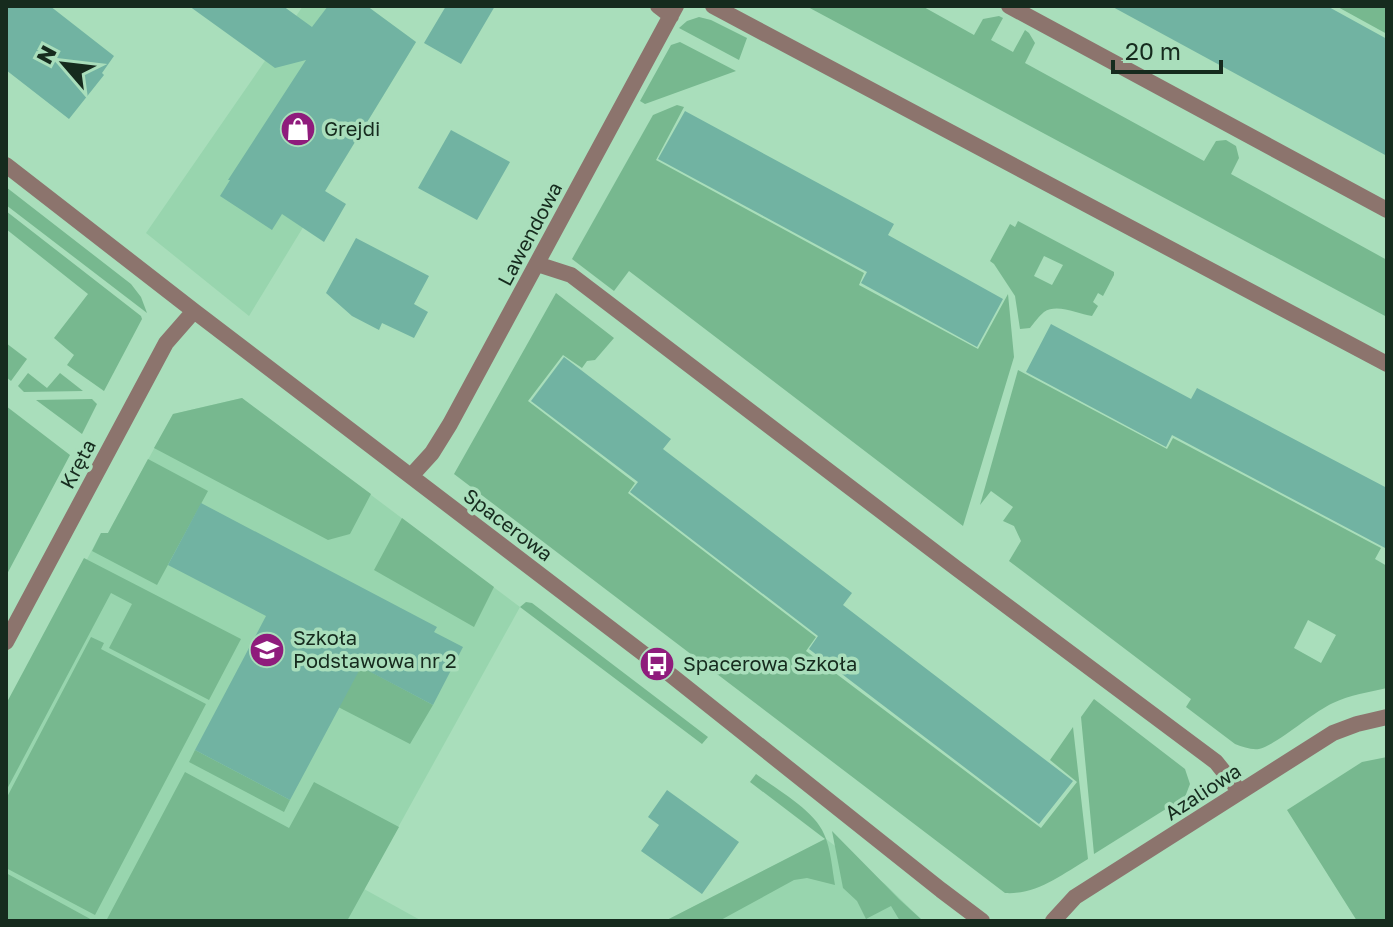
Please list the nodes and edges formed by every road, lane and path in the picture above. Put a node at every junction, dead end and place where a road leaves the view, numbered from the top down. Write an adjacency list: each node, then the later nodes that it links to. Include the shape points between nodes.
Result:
1 (713, 6): 8 (street)
2 (1009, 6): 5 (street)
3 (668, 9): 6 (street, Lawendowa)
4 (6, 165): 7 (street, Spacerowa)
5 (1387, 210)
6 (537, 264): 9 (street, Lawendowa, via 450,424); 12 (street, via 571,275 1216,762)
7 (194, 311): 9 (street, Spacerowa); 10 (street, Kręta, via 166,343)
8 (1387, 364)
9 (411, 476): 13 (street, Spacerowa)
10 (6, 642)
11 (1387, 717): 12 (street, Azaliowa, via 1333,733)
12 (1240, 792): 14 (street, Azaliowa, via 1075,897)
13 (982, 921)
14 (1053, 921)

